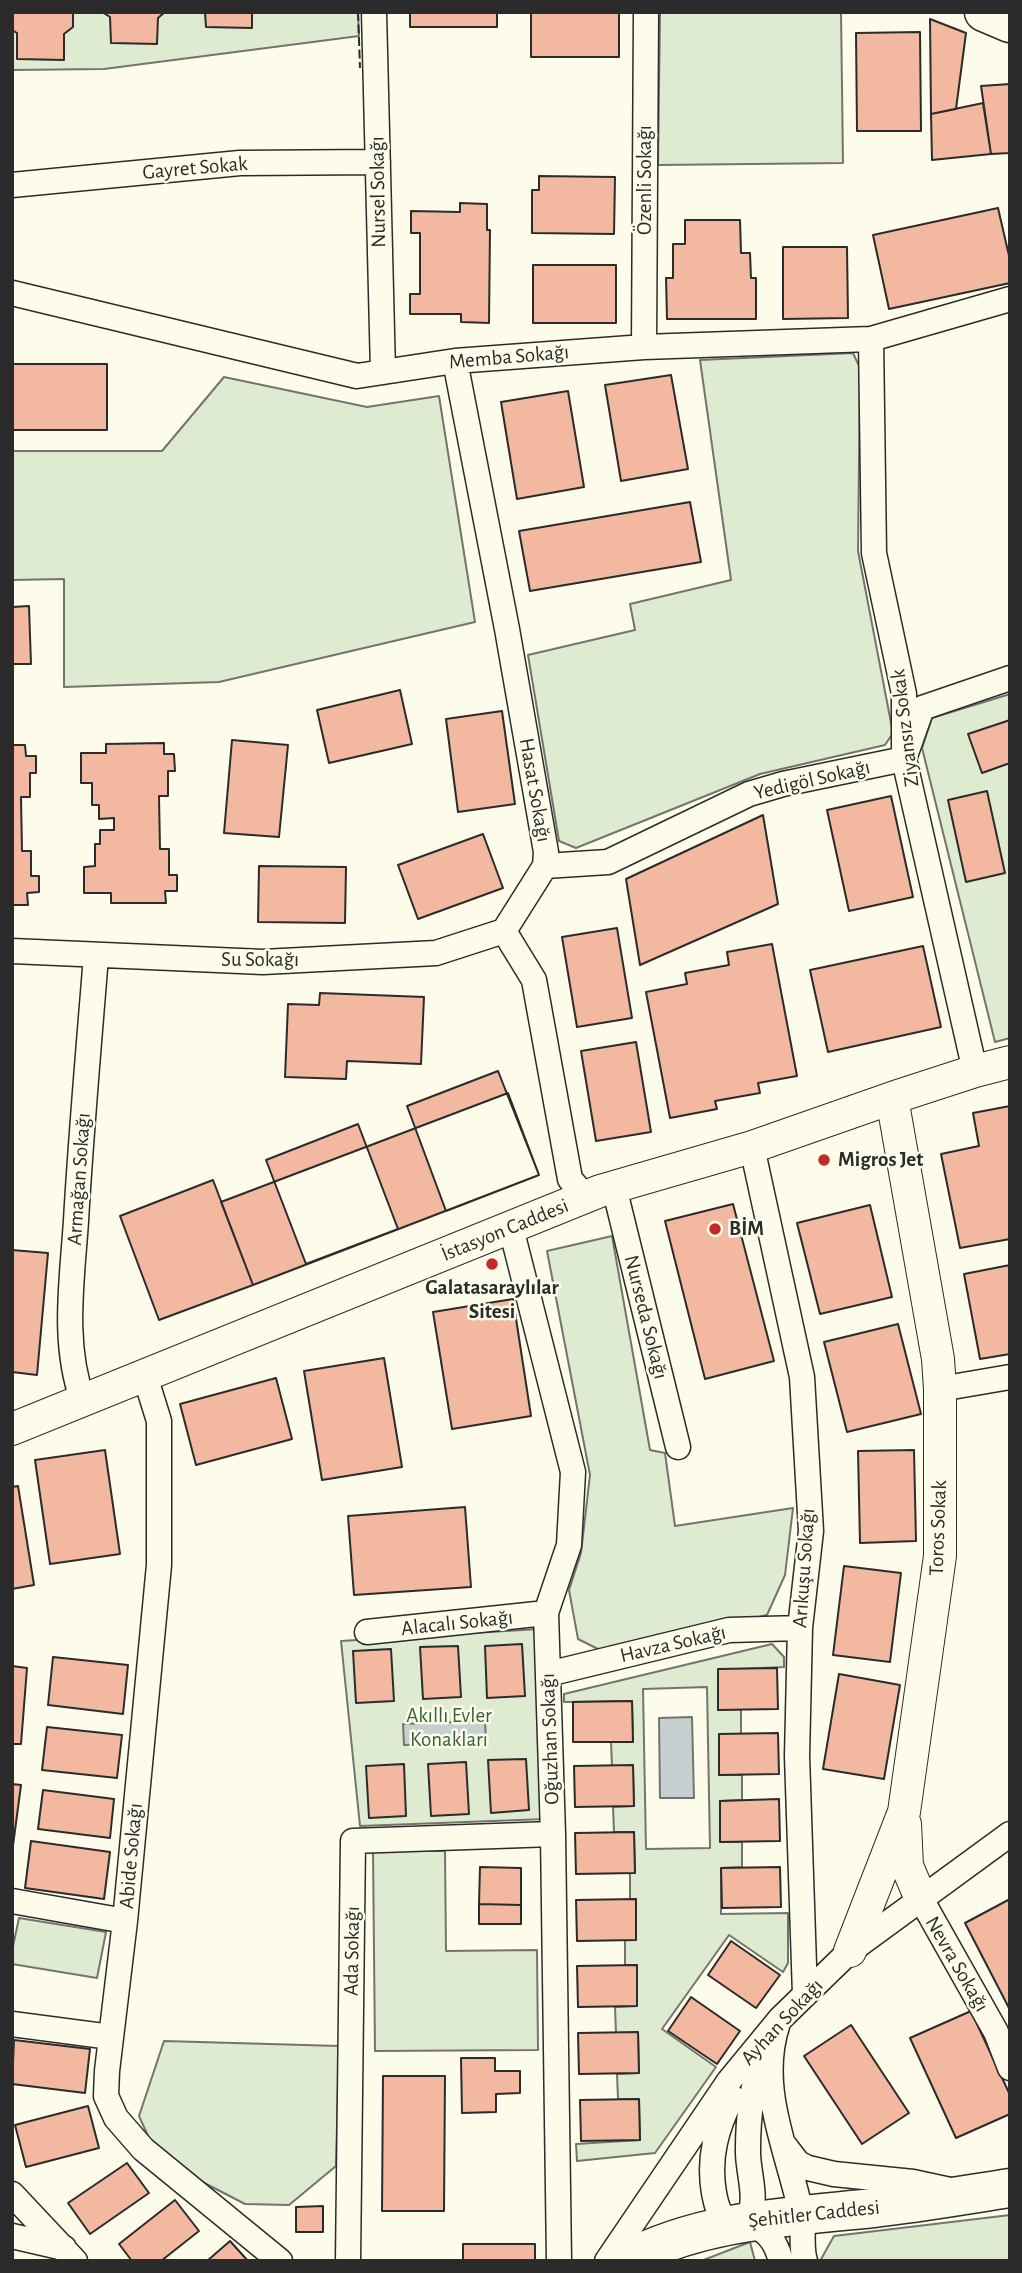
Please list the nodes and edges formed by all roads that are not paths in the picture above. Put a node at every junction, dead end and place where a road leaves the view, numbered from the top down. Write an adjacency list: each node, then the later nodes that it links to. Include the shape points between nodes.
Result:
1 (374, 12): 5 (street, Nursel Sokağı)
2 (646, 12): 10 (street, Özenli Sokağı)
3 (984, 12): 4 (main road)
4 (1010, 23)
5 (377, 162): 6 (street, Gayret Sokak, via 240,163); 12 (street, Nursel Sokağı)
6 (12, 185)
7 (12, 293): 12 (street, Memba Sokağı, via 357,376)
8 (1010, 299): 9 (street, Memba Sokağı)
9 (871, 339): 10 (street, Memba Sokağı); 14 (street, Ziyansız Sokak, via 874,553 904,694)
10 (644, 347): 11 (street, Memba Sokağı)
11 (455, 361): 12 (street, Memba Sokağı); 15 (street, Hasat Sokağı, via 507,629)
12 (383, 372)
13 (1010, 678): 14 (street, via 922,708)
14 (904, 759): 15 (street, Yedigöl Sokağı, via 749,794 608,862); 20 (street, Ziyansız Sokak)
15 (545, 866): 16 (street, Hasat Sokağı)
16 (504, 930): 18 (street, Su Sokağı, via 436,953 263,962); 23 (street, via 534,980 570,1178)
17 (12, 951): 18 (street, Su Sokağı)
18 (96, 956): 28 (street, Armağan Sokağı, via 70,1318 74,1377)
19 (1010, 1062): 20 (street, İstasyon Caddesi)
20 (975, 1071): 21 (street, İstasyon Caddesi)
21 (892, 1098): 22 (street, İstasyon Caddesi); 27 (street, Toros Sokak)
22 (752, 1147): 23 (street, İstasyon Caddesi); 32 (street, Arıkuşu Sokağı, via 802,1377 811,1531)
23 (600, 1192): 24 (street, İstasyon Caddesi); 30 (street, Nurseda Sokağı)
24 (511, 1228): 25 (street, İstasyon Caddesi); 31 (street, Oğuzhan Sokağı, via 573,1472 569,1545)
25 (145, 1376): 28 (street, İstasyon Caddesi); 40 (street, Abide Sokağı, via 159,1422 159,1565)
26 (1010, 1377): 27 (street)
27 (940, 1389): 35 (street, Toros Sokak, via 940,1556)
28 (83, 1401): 29 (street, İstasyon Caddesi)
29 (12, 1429)
30 (678, 1447)
31 (546, 1613): 33 (street, Alacalı Sokağı); 34 (street, Oğuzhan Sokağı)
32 (800, 1628): 34 (street, Havza Sokağı, via 729,1630); 42 (street, Arıkuşu Sokağı, via 797,1756)
33 (367, 1632)
34 (548, 1674): 37 (street, Oğuzhan Sokağı)
35 (904, 1812): 38 (street, via 907,1866); 41 (street, Toros Sokak)
36 (1010, 1833): 38 (street, Ayhan Sokağı)
37 (553, 1834): 55 (street, Ada Sokağı, via 354,1841); 56 (street, Oğuzhan Sokağı)
38 (921, 1899): 41 (street, Ayhan Sokağı); 46 (street, Nevra Sokağı, via 996,2032)
39 (12, 1901): 40 (street)
40 (125, 1921): 45 (street, Abide Sokağı)
41 (850, 1951): 42 (street, Ayhan Sokağı)
42 (804, 1994): 43 (street, Ayhan Sokağı)
43 (780, 2019): 47 (street, via 770,2078); 51 (street, via 757,2071 748,2149 752,2206 748,2219); 51 (street, via 736,2090 713,2149 711,2177 716,2202 724,2217); 57 (street, Ayhan Sokağı, via 729,2081)
44 (12, 2024): 45 (street)
45 (111, 2037): 54 (street, Abide Sokağı, via 106,2096 116,2118 143,2149)
46 (1010, 2068)
47 (782, 2141): 48 (street, via 798,2163 821,2171 955,2192); 50 (street)
48 (996, 2190): 50 (main road, Şehitler Caddesi)
49 (12, 2194): 53 (street)
50 (802, 2214): 51 (main road, Şehitler Caddesi); 60 (street)
51 (739, 2222): 58 (main road, Şehitler Caddesi, via 659,2245); 59 (street, via 771,2236)
52 (12, 2236): 53 (street)
53 (70, 2255)
54 (280, 2261)
55 (348, 2261)
56 (559, 2261)
57 (607, 2261)
58 (624, 2261)
59 (781, 2261)
60 (805, 2261)

